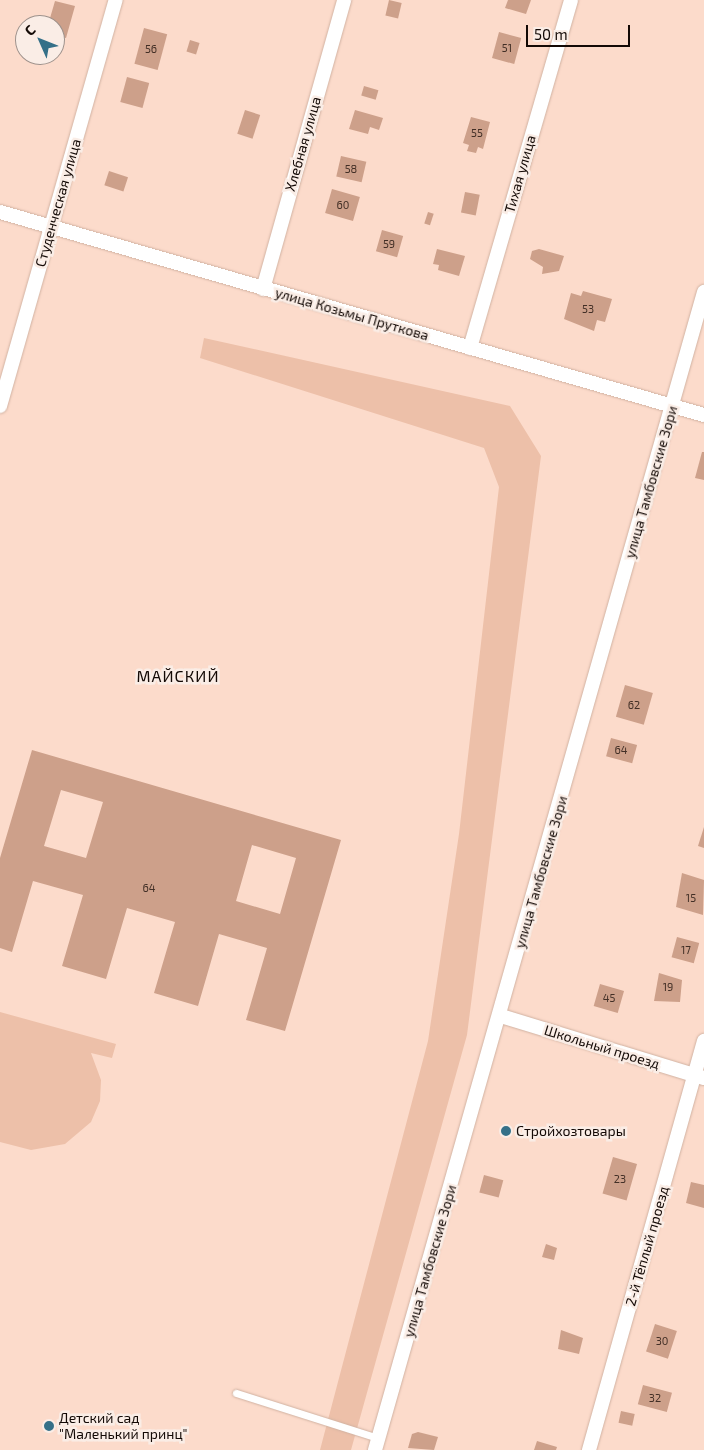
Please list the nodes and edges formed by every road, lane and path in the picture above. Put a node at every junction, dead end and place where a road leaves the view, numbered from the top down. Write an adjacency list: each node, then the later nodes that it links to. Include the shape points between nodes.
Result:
1 (116, 0): 5 (street, Студенческая улица)
2 (344, 0): 6 (street, Хлебная улица)
3 (571, 0): 8 (street, Тихая улица)
4 (0, 212): 5 (street, улица Козьмы Пруткова)
5 (51, 228): 6 (street, улица Козьмы Пруткова); 9 (street, Студенческая улица)
6 (263, 289): 8 (street, улица Козьмы Пруткова)
7 (704, 292): 10 (street, улица Тамбовские Зори)
8 (470, 348): 10 (street, улица Козьмы Пруткова)
9 (0, 406)
10 (672, 406): 11 (street, улица Козьмы Пруткова); 12 (street, улица Тамбовские Зори)
11 (704, 415)
12 (501, 1016): 14 (street, Школьный проезд); 16 (street, улица Тамбовские Зори)
13 (704, 1041): 14 (street, 2-й Тёплый проезд)
14 (699, 1077): 17 (street, 2-й Тёплый проезд)
15 (236, 1394): 16 (lane)
16 (377, 1444)
17 (589, 1450)

